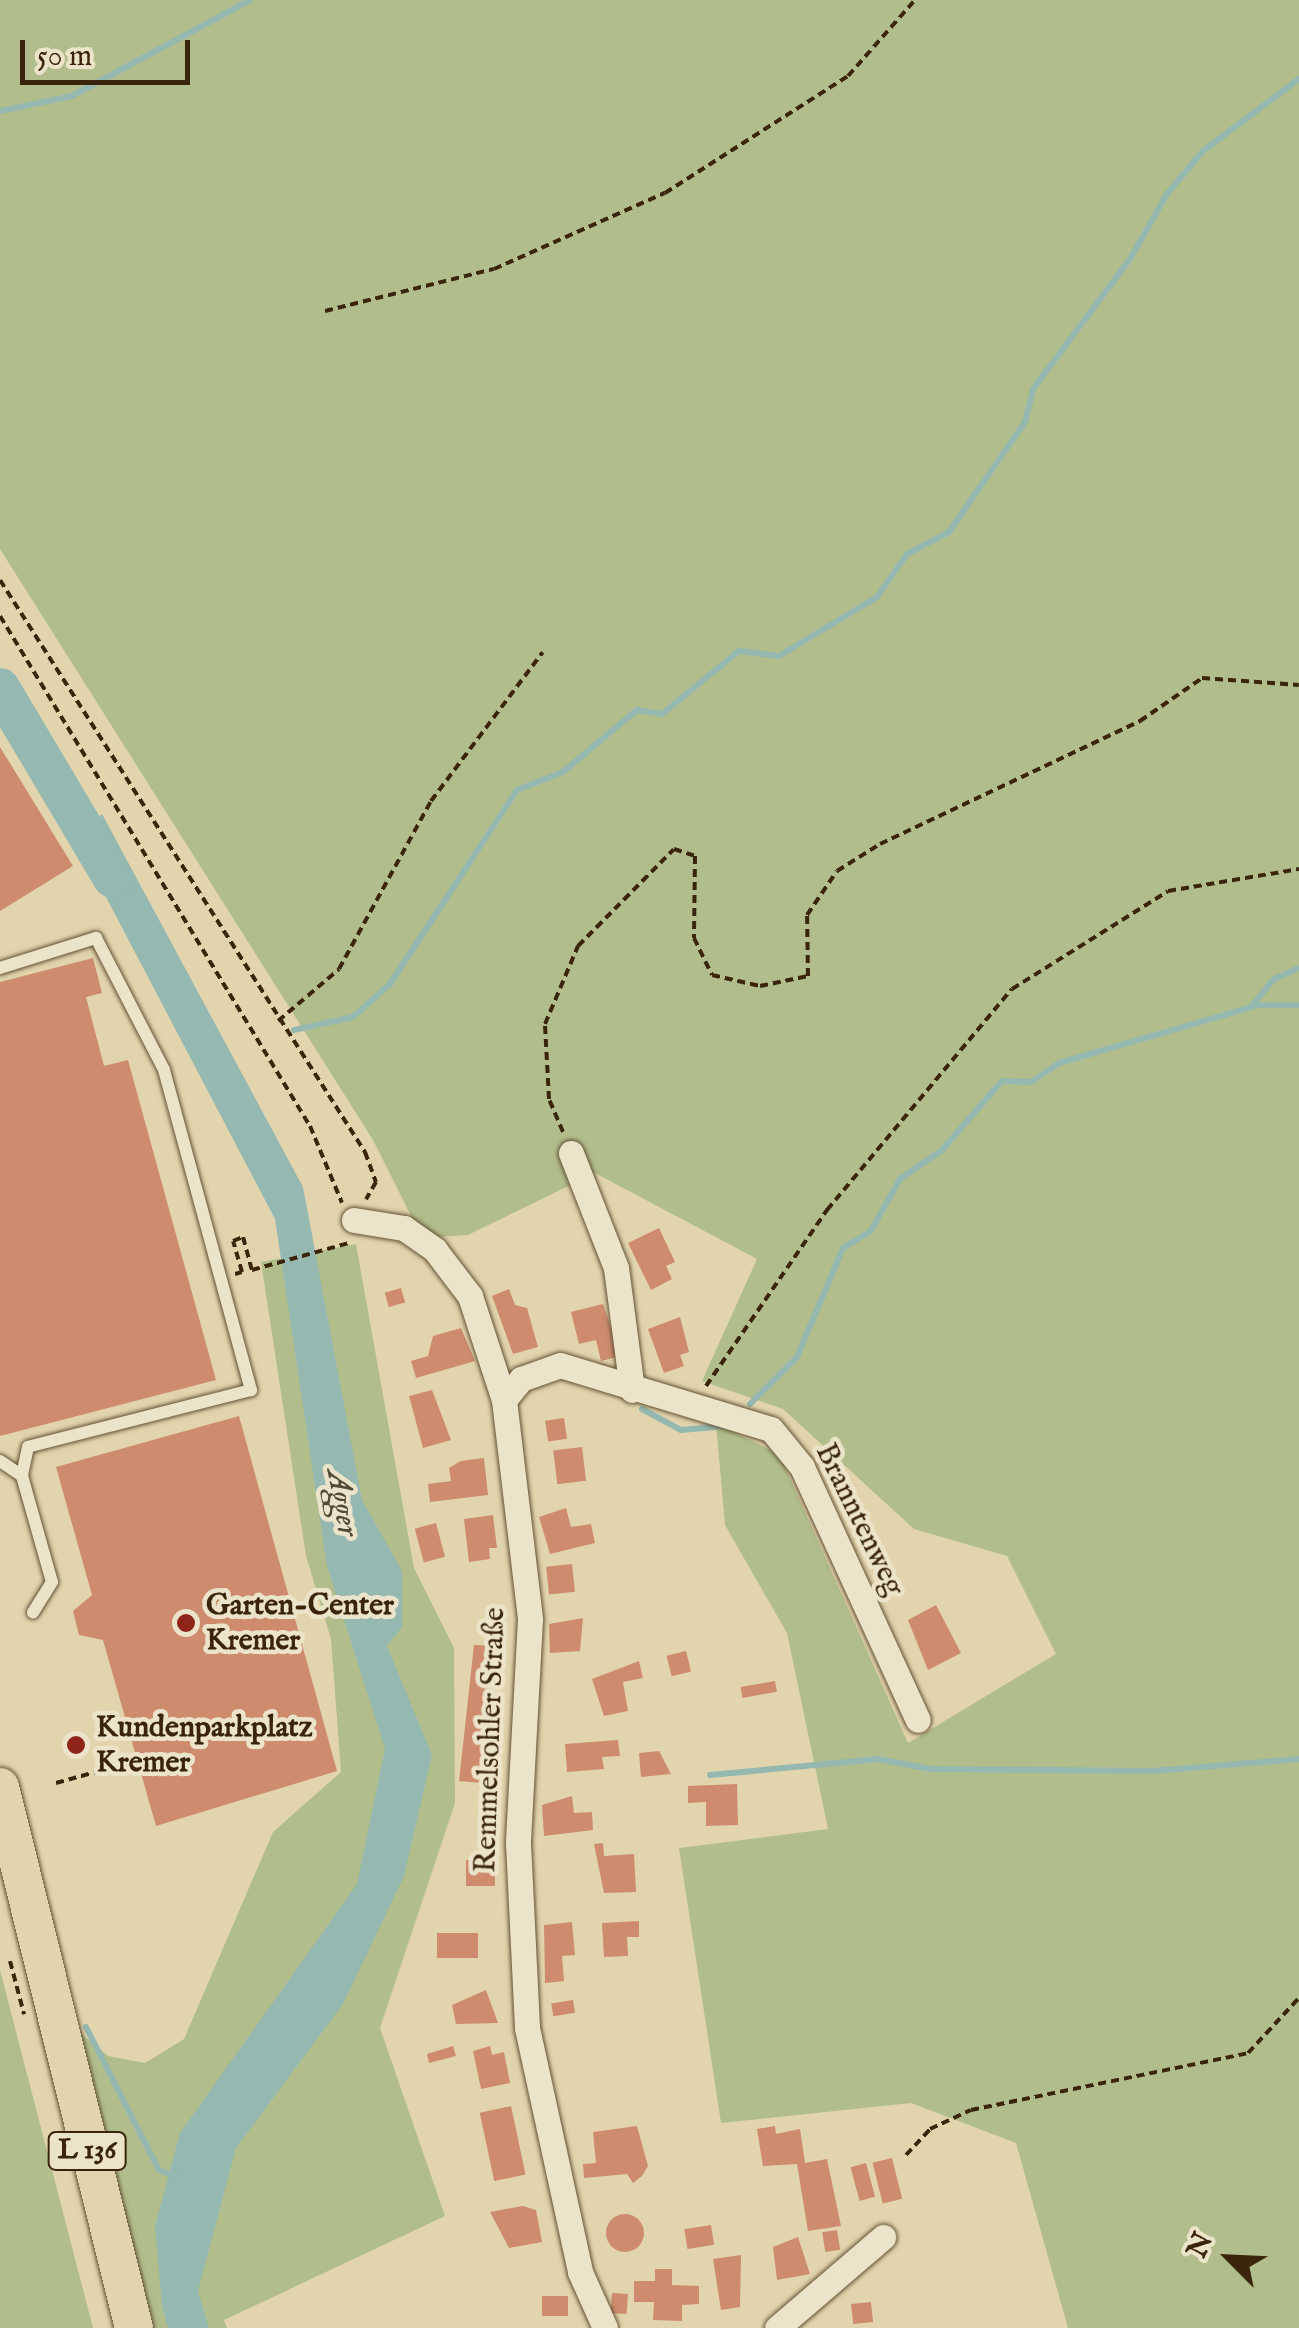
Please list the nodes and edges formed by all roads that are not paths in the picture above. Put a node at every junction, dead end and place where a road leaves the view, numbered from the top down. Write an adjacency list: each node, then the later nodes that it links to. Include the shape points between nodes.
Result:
1 (0, 968): 7 (lane, via 96,938 164,1070 226,1277 251,1390 28,1447)
2 (571, 1153): 4 (street, via 616,1268)
3 (354, 1220): 5 (street, Remmelsohler Straße, via 404,1228 435,1250 470,1296)
4 (632, 1390): 5 (street, Branntenweg, via 560,1365 521,1380); 9 (street, Branntenweg, via 694,1402 771,1429 802,1467)
5 (504, 1400): 13 (street, Remmelsohler Straße, via 530,1619 518,1843 527,2028 580,2272)
6 (0, 1461): 7 (lane)
7 (22, 1476): 8 (lane, via 52,1582)
8 (33, 1612)
9 (918, 1720)
10 (0, 1787): 12 (main road, L 136)
11 (883, 2237): 14 (street)
12 (134, 2328)
13 (605, 2328)
14 (778, 2328)

